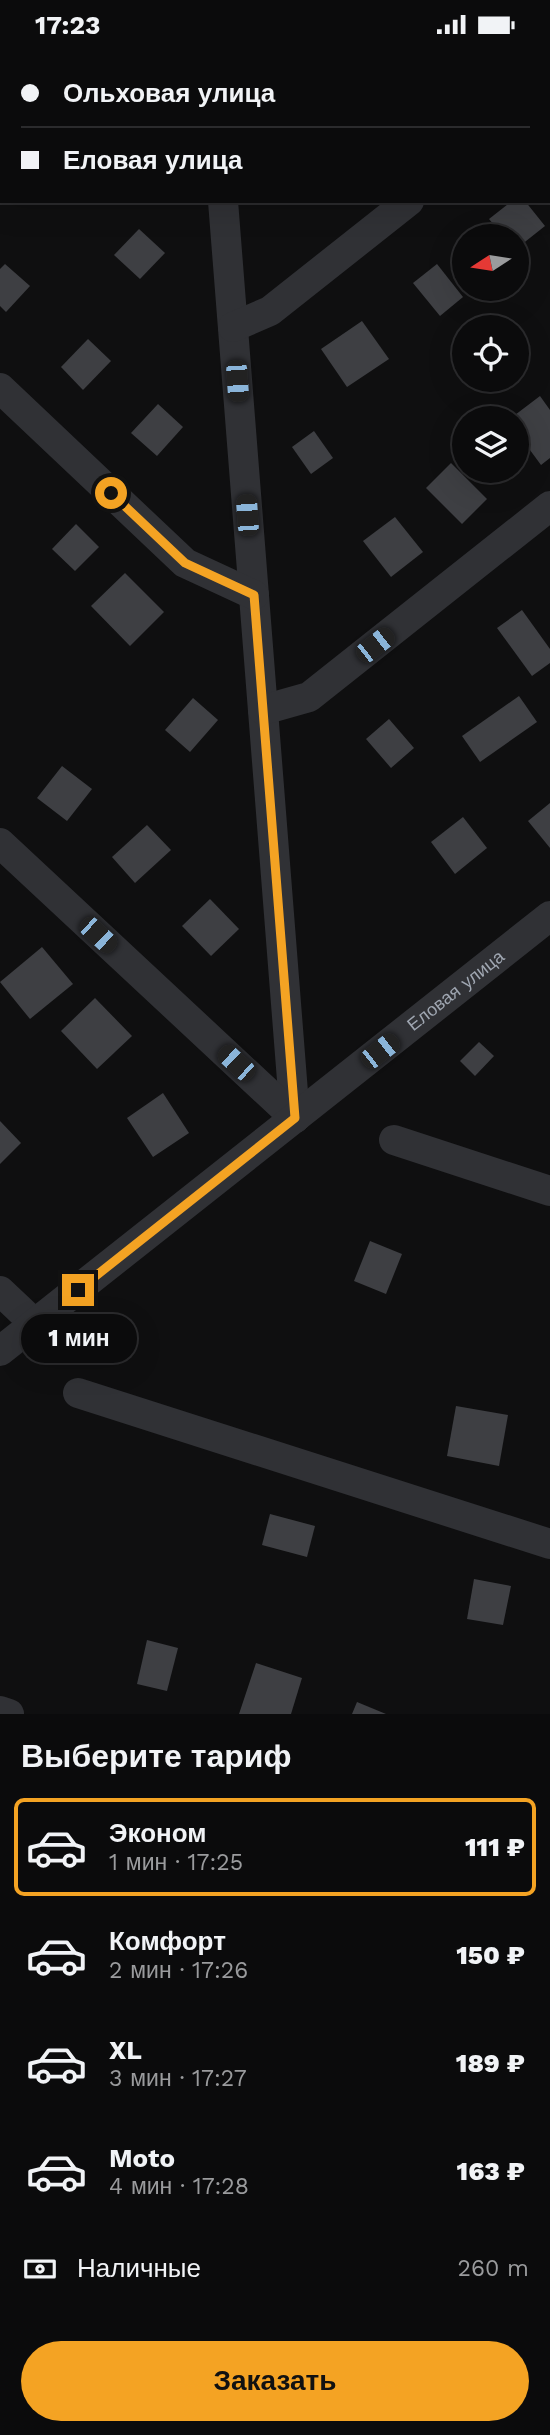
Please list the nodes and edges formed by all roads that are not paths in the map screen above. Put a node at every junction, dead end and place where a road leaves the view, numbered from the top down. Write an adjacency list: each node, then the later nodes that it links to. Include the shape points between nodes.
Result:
1 (223, 203): 3 (street)
2 (406, 203): 3 (street, via 270,311)
3 (233, 327): 6 (street)
4 (0, 388): 6 (street, via 185,563)
5 (550, 506): 7 (street, via 309,697)
6 (254, 595): 7 (street)
7 (263, 710): 10 (street)
8 (0, 843): 10 (street)
9 (550, 916): 10 (street, Еловая улица)
10 (295, 1118): 14 (street, Еловая улица)
11 (394, 1140): 12 (street)
12 (550, 1191)
13 (0, 1291): 14 (street)
14 (35, 1324): 15 (street, Еловая улица)
15 (0, 1351)
16 (78, 1393): 17 (street)
17 (550, 1544)
18 (0, 1711): 19 (street)
19 (9, 1714)

